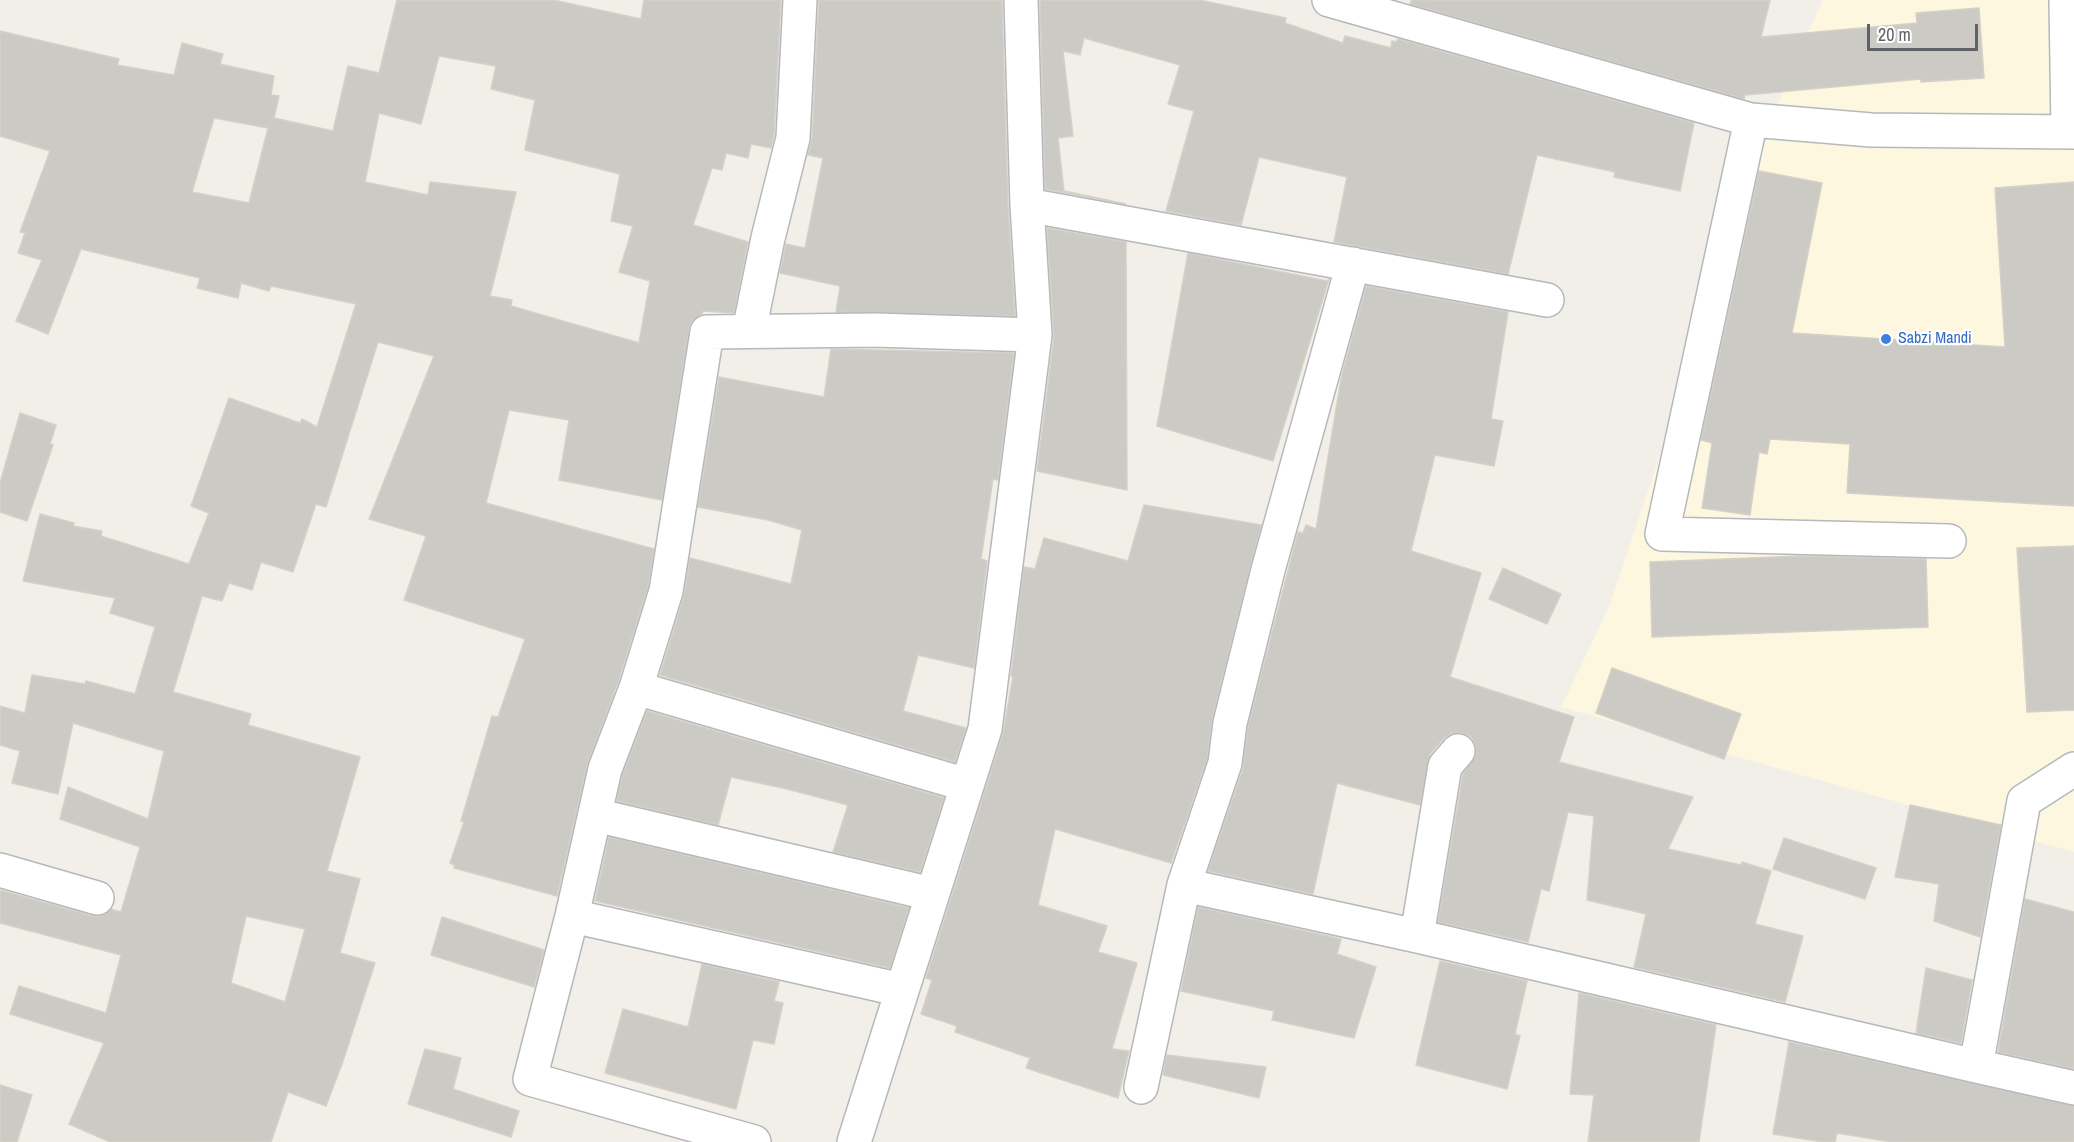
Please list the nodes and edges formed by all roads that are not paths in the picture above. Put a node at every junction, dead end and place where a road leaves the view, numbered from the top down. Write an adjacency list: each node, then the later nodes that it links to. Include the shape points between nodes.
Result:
1 (800, 0): 10 (street, via 793,138)
2 (1021, 0): 7 (street)
3 (1329, 0): 5 (street)
4 (2066, 0): 6 (street)
5 (1751, 120): 6 (street, via 1871,130); 12 (street, via 1662,534)
6 (2071, 132)
7 (1027, 205): 8 (street); 11 (street)
8 (1353, 264): 9 (street); 19 (street, via 1268,570 1230,723 1225,763)
9 (1547, 300)
10 (749, 331): 11 (street); 13 (street, via 707,332 666,591)
11 (1035, 335): 16 (street, via 985,729)
12 (1949, 541)
13 (636, 688): 16 (street); 17 (street, via 605,769)
14 (1458, 751): 23 (street, via 1445,765)
15 (2074, 769): 25 (street, via 2024,801)
16 (967, 785): 20 (street)
17 (595, 815): 20 (street); 22 (street)
18 (0, 870): 21 (street)
19 (1184, 885): 23 (street); 26 (street)
20 (932, 894): 24 (street)
21 (97, 898)
22 (572, 916): 24 (street); 28 (street, via 530,1079)
23 (1417, 936): 25 (street)
24 (902, 990): 29 (street)
25 (1976, 1066): 27 (street)
26 (1141, 1087)
27 (2074, 1088)
28 (754, 1142)
29 (854, 1142)

